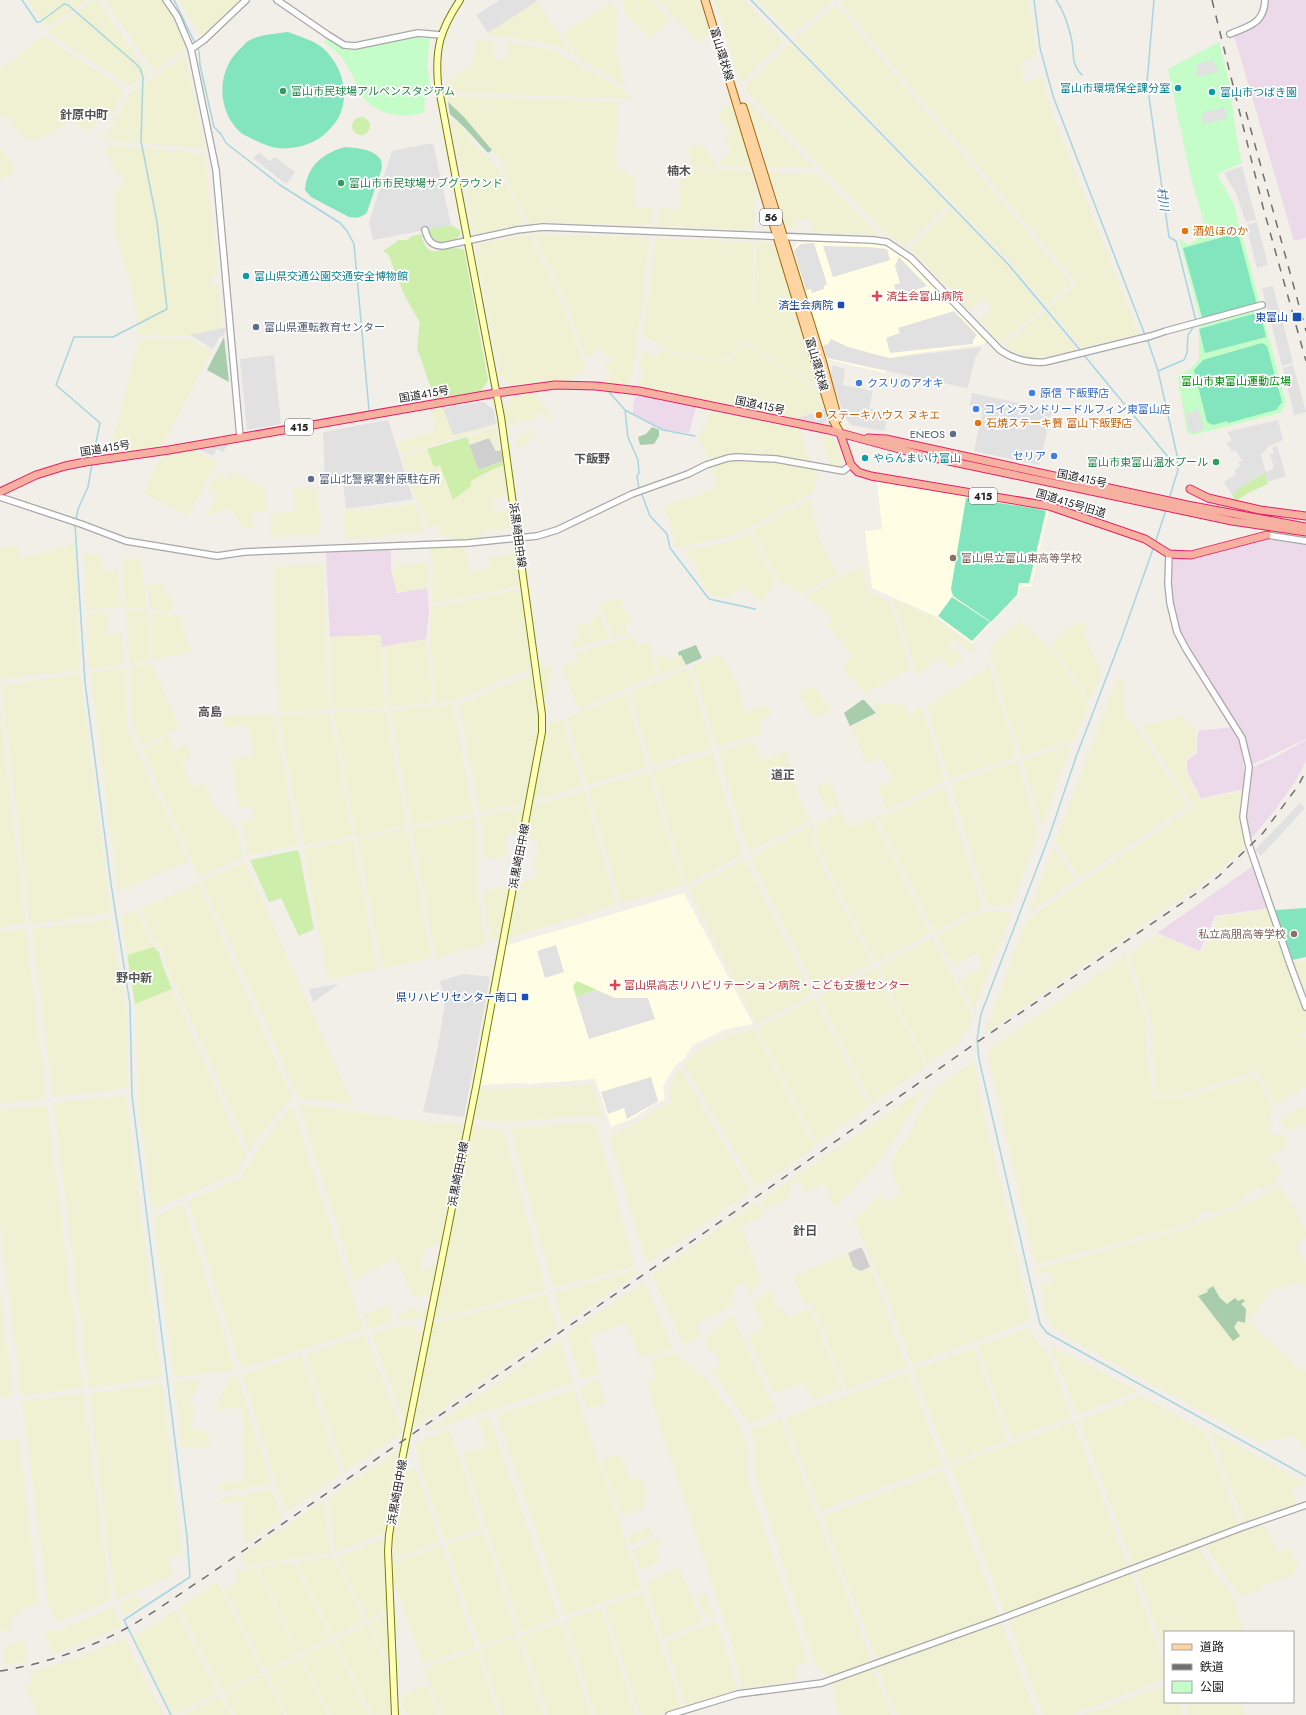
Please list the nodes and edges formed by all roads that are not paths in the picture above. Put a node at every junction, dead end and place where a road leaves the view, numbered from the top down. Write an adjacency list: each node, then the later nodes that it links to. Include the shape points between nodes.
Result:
1 (166, 0): 10 (street, via 177,16)
2 (246, 0): 10 (street, via 204,40)
3 (277, 0): 9 (street, via 344,45 355,46 418,33)
4 (460, 0): 9 (main road, 浜黒崎田中線)
5 (705, 0): 12 (main road, 富山環状線 / 56)
6 (710, 0): 12 (main road, 富山環状線 / 56)
7 (1265, 0): 8 (street, via 1265,10 1261,18 1254,24)
8 (1230, 34)
9 (441, 35): 13 (main road, 浜黒崎田中線, via 436,64 438,84)
10 (190, 49): 17 (street, via 216,170)
11 (425, 230): 13 (street, via 430,243 436,246)
12 (781, 237): 13 (street, via 542,227); 14 (street, via 887,242 911,258 1000,350 1026,362 1045,362 1101,349); 16 (main road, 富山環状線 / 56, via 822,360)
13 (468, 241): 15 (main road, 浜黒崎田中線)
14 (1262, 305)
15 (496, 393): 16 (highway, 国道415号 / 415, via 555,385 639,391); 17 (highway, 国道415号 / 415); 27 (main road, 浜黒崎田中線)
16 (840, 433): 18 (highway); 23 (highway, 国道415号 / 415, via 925,456 1161,502 1232,520)
17 (240, 437): 20 (highway, 国道415号 / 415, via 65,466 36,475)
18 (851, 465): 27 (street, via 843,471 776,459 728,458 632,494 556,530); 29 (highway, 国道415号旧道 / 415, via 858,472 871,476 1036,502 1148,541)
19 (1190, 489): 22 (highway, via 1208,498 1260,510)
20 (0, 492)
21 (0, 497): 27 (street, via 126,541 217,556 244,552 461,544)
22 (1306, 516)
23 (1275, 525): 24 (highway, 国道415号 / 415); 25 (highway, 国道415号 / 415)
24 (1306, 527)
25 (1306, 532)
26 (1267, 534): 28 (street); 29 (highway, via 1191,555)
27 (518, 539): 32 (main road, 浜黒崎田中線, via 541,701 542,732 389,1535)
28 (1306, 541)
29 (1169, 554): 30 (street, via 1168,583 1173,622 1186,649 1242,738 1249,767 1243,817 1248,842)
30 (1306, 1007)
31 (1306, 1506): 33 (street, via 822,1683 738,1694)
32 (395, 1715)
33 (669, 1715)

